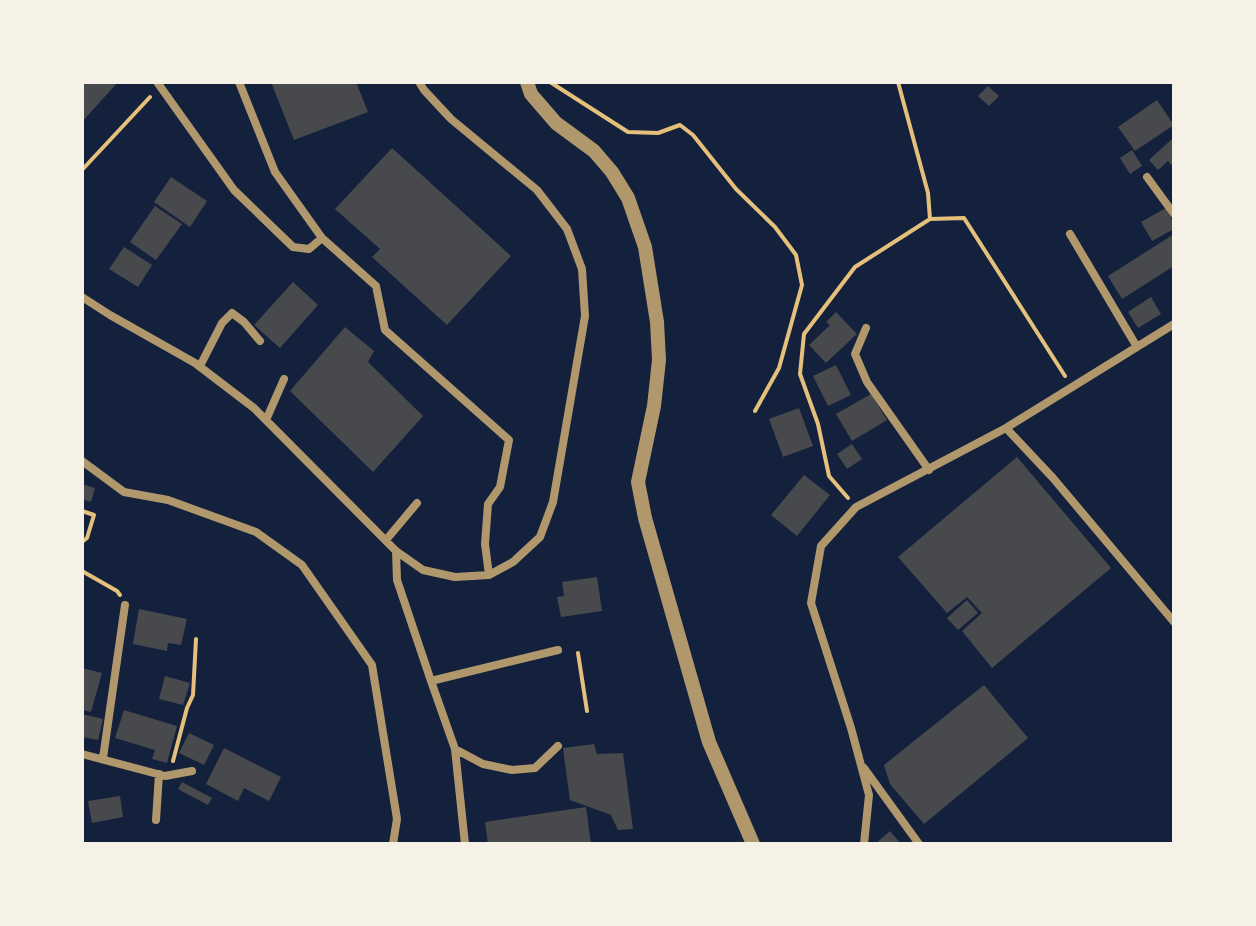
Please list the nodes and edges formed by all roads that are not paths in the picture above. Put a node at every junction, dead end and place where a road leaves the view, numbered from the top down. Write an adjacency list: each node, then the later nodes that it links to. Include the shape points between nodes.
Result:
1 (239, 82): 8 (street, via 275,172)
2 (419, 82): 23 (street, via 451,119 537,190 567,229 582,269 585,316 553,502 540,537)
3 (527, 82): 36 (street, via 556,123 612,172 628,198 645,247 659,360 638,482 709,742)
4 (158, 84): 8 (street, via 234,190 293,247 309,249)
5 (1147, 177): 6 (street)
6 (1174, 214)
7 (1070, 234): 13 (street)
8 (322, 238): 23 (street, via 376,286 385,330 509,440 500,487 488,504)
9 (82, 297): 14 (street)
10 (1174, 324): 13 (street)
11 (866, 328): 19 (street, via 855,354 867,382)
12 (260, 341): 14 (street, via 232,313)
13 (1137, 347): 17 (street)
14 (200, 366): 16 (street)
15 (284, 379): 16 (street)
16 (266, 420): 21 (street)
17 (1006, 428): 19 (street); 25 (street)
18 (82, 461): 37 (street, via 124,492 168,500 256,532 302,565 372,665 397,819)
19 (929, 470): 32 (street, via 856,507 821,546 811,603)
20 (417, 503): 21 (street)
21 (386, 540): 22 (street)
22 (396, 551): 23 (street, via 423,570 455,577); 27 (street, via 397,580)
23 (489, 575)
24 (125, 605): 31 (street)
25 (1174, 622)
26 (558, 650): 27 (street)
27 (431, 681): 29 (street)
28 (558, 746): 29 (street, via 535,768 512,770 483,764)
29 (455, 749): 38 (street)
30 (82, 754): 31 (street)
31 (103, 758): 34 (street)
32 (858, 761): 39 (street, via 869,795); 40 (street)
33 (192, 771): 34 (street)
34 (159, 774): 35 (street)
35 (156, 820)
36 (747, 840)
37 (393, 844)
38 (465, 844)
39 (864, 844)
40 (919, 844)

